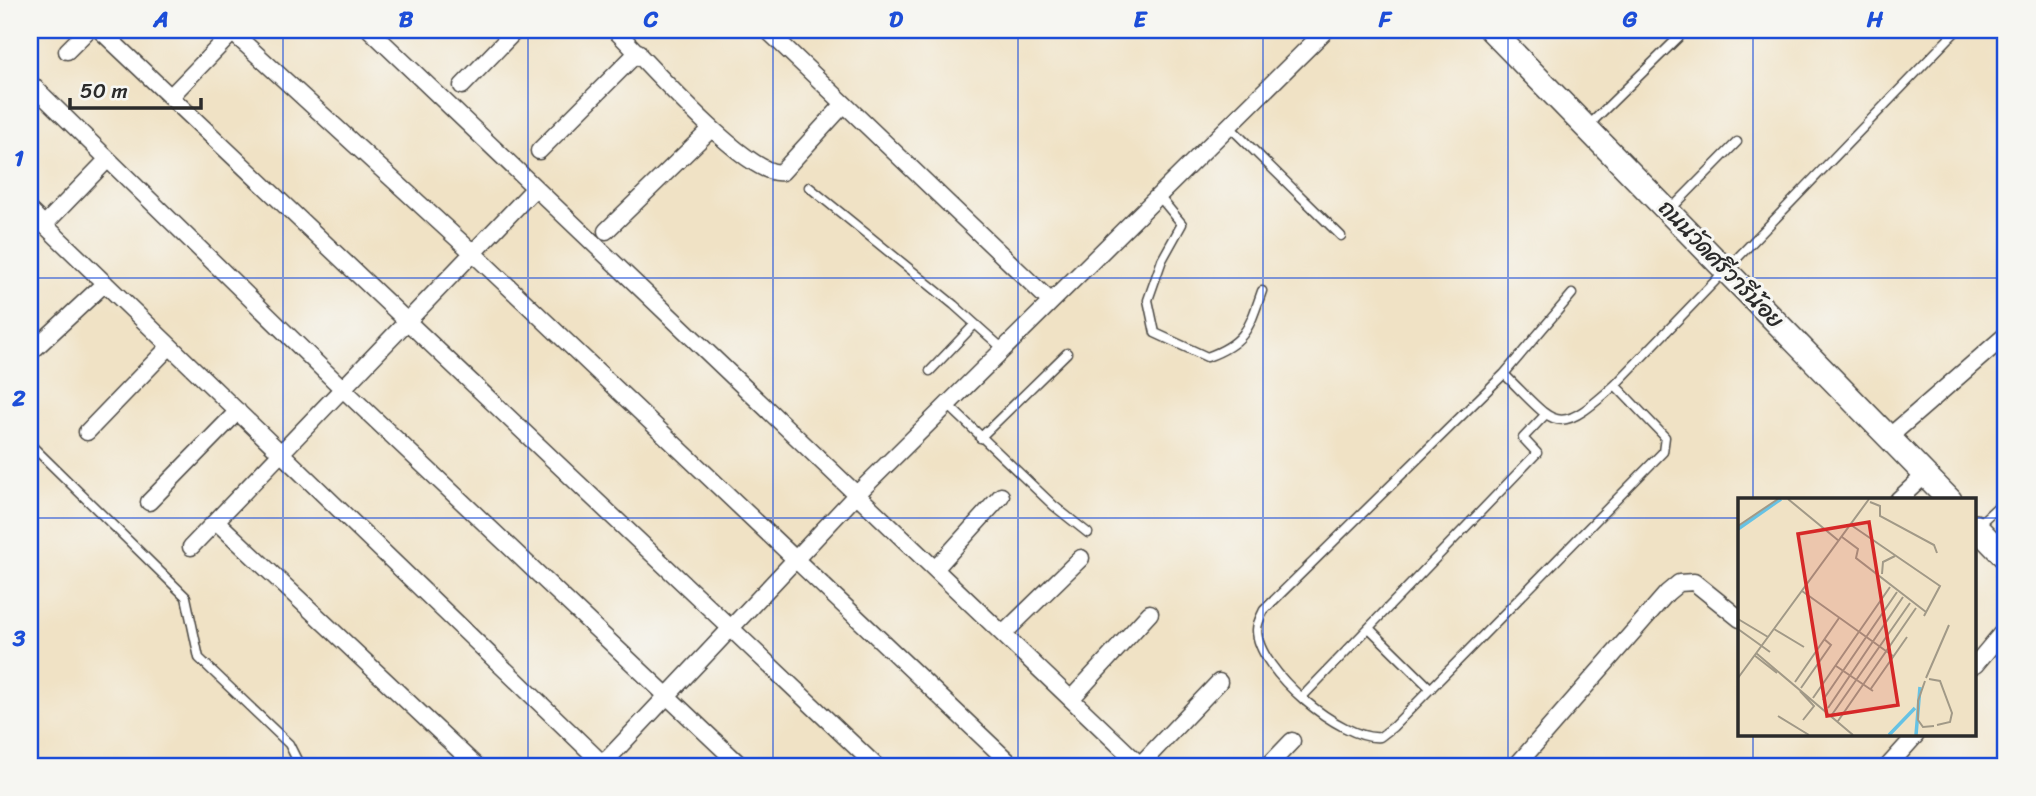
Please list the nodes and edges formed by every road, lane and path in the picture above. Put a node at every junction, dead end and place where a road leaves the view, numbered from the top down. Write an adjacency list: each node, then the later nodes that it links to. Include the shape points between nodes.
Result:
1 (88, 30): 12 (street)
2 (100, 30): 16 (street)
3 (370, 30): 25 (street)
4 (516, 30): 15 (street)
5 (615, 30): 13 (street)
6 (767, 30): 17 (street)
7 (1325, 30): 18 (street)
8 (1490, 30): 19 (main road, ถนนวัดศรีวารีน้อย)
9 (1686, 30): 19 (lane)
10 (1957, 30): 32 (lane)
11 (233, 31): 16 (street); 31 (street)
12 (67, 51)
13 (638, 52): 20 (street); 22 (street)
14 (30, 83): 23 (street)
15 (463, 86)
16 (171, 96): 37 (street)
17 (844, 104): 20 (street, via 782,172 766,171); 36 (street)
18 (1228, 125): 26 (street); 30 (lane)
19 (1587, 127): 27 (main road, ถนนวัดศรีวารีน้อย)
20 (711, 129): 29 (street)
21 (1737, 142): 27 (lane)
22 (539, 151)
23 (107, 160): 28 (street); 47 (street)
24 (809, 187): 38 (lane)
25 (535, 188): 31 (street); 57 (street)
26 (1158, 195): 34 (lane, via 1182,224 1162,260 1148,300 1155,332 1207,357 1230,349 1247,333); 36 (street)
27 (1669, 211): 32 (main road, ถนนวัดศรีวารีน้อย)
28 (35, 218): 33 (street)
29 (606, 231)
30 (1341, 236)
31 (473, 253): 37 (street); 70 (street)
32 (1725, 269): 46 (lane); 52 (main road, ถนนวัดศรีวารีน้อย)
33 (105, 283): 40 (street); 42 (street)
34 (1262, 291)
35 (1573, 294): 45 (lane)
36 (1051, 301): 41 (street)
37 (409, 320): 47 (street); 76 (street)
38 (975, 324): 41 (lane); 44 (lane)
39 (2006, 335): 52 (street)
40 (170, 346): 49 (street); 51 (street)
41 (1002, 348): 48 (street)
42 (30, 353)
43 (1067, 353): 53 (lane)
44 (930, 371)
45 (1504, 374): 50 (lane); 82 (lane, via 1264,610 1257,631 1261,646)
46 (1615, 385): 50 (lane, via 1575,419 1556,420); 80 (lane, via 1665,437 1663,452)
47 (343, 389): 55 (street); 81 (street)
48 (946, 403): 53 (lane); 57 (street)
49 (238, 411): 55 (street); 62 (street)
50 (1545, 415): 74 (lane, via 1523,439 1537,453)
51 (87, 432)
52 (1890, 436): 56 (main road, ถนนวัดศรีวารีน้อย)
53 (980, 438): 66 (lane)
54 (30, 444): 87 (lane, via 186,597 199,658 289,744)
55 (281, 454): 63 (street); 89 (street)
56 (1926, 474): 59 (street); 60 (main road, ถนนวัดศรีวารีน้อย)
57 (857, 494): 70 (street); 71 (street)
58 (1001, 496): 71 (street)
59 (1900, 498)
60 (1948, 498)
61 (2006, 499): 64 (lane)
62 (149, 502)
63 (216, 521): 67 (street); 88 (street)
64 (1976, 525)
65 (1976, 527): 69 (main road)
66 (1088, 533)
67 (191, 547)
68 (1081, 558): 77 (street)
69 (2006, 558)
70 (796, 559): 76 (street); 92 (street)
71 (936, 568): 77 (street)
72 (1150, 613): 83 (street)
73 (1738, 617): 94 (street, via 1693,582 1679,583)
74 (1369, 628): 80 (lane); 82 (lane)
75 (2006, 628): 78 (street)
76 (731, 629): 81 (street); 91 (street)
77 (1004, 634): 83 (street)
78 (1976, 664)
79 (1219, 682): 86 (street)
80 (1431, 689): 82 (lane, via 1380,737 1368,738 1321,714)
81 (669, 697): 89 (street); 90 (street)
82 (1302, 697)
83 (1071, 699): 86 (street)
84 (1909, 737): 95 (street)
85 (1292, 741): 93 (street)
86 (1140, 765)
87 (300, 766)
88 (476, 766)
89 (603, 766)
90 (741, 766)
91 (876, 766)
92 (1013, 766)
93 (1268, 766)
94 (1517, 766)
95 (1888, 766)
96 (1975, 766): 97 (lane)
97 (1985, 766)

